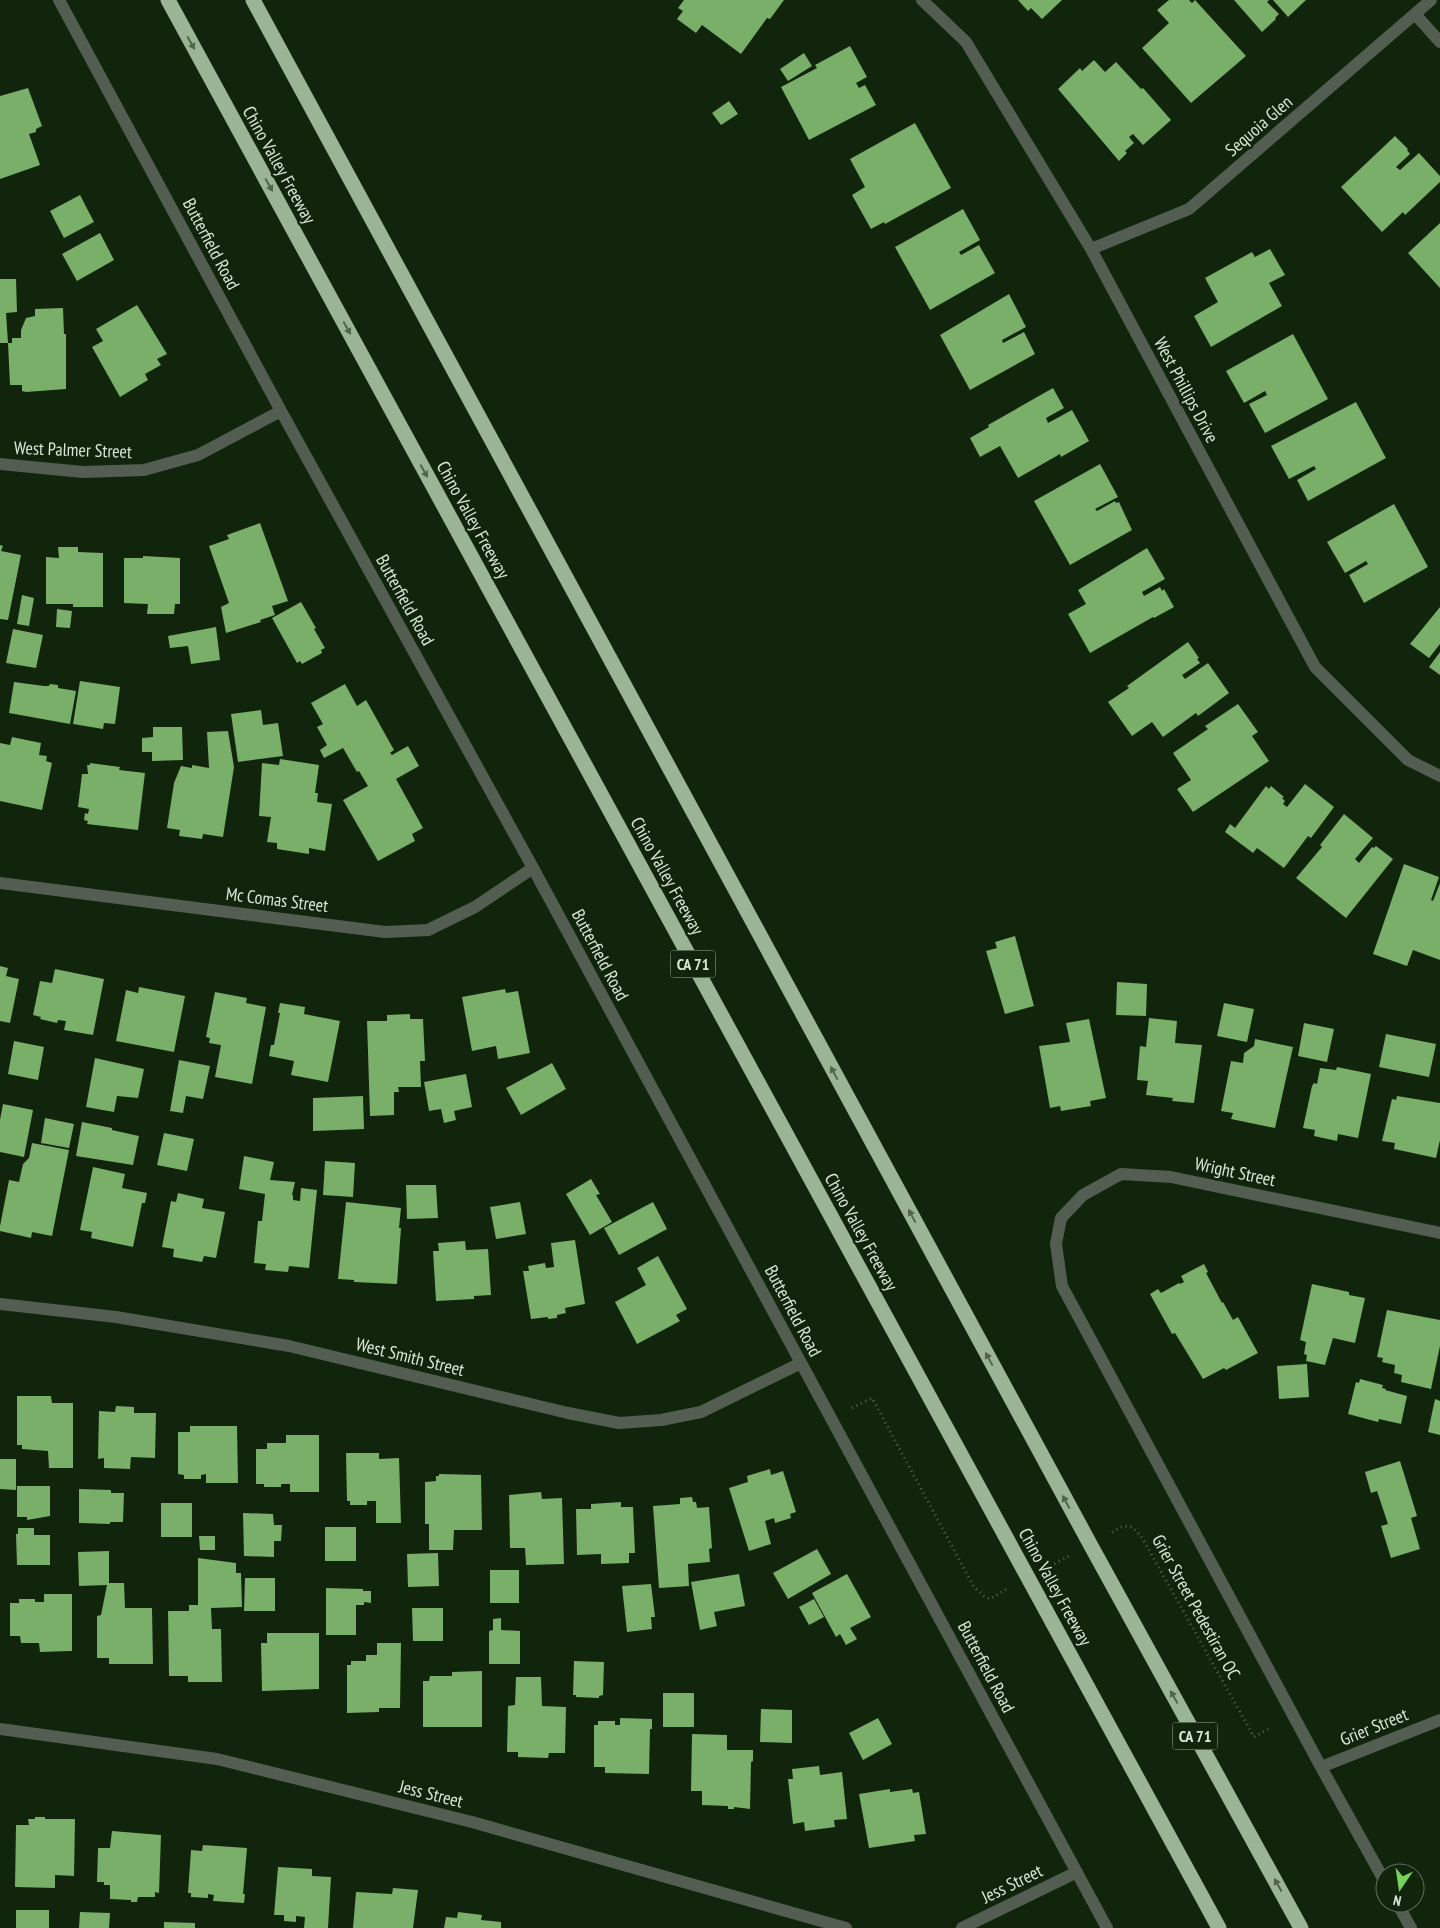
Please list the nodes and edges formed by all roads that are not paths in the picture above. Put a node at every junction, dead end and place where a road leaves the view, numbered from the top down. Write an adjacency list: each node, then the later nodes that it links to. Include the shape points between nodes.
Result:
1 (59, 0): 9 (street, Butterfield Road)
2 (168, 0): 26 (highway, Chino Valley Freeway / CA 71, one-way to 26)
3 (253, 0): 27 (highway, CA 71, one-way to 3, via 1094,1553)
4 (922, 0): 8 (street, West Phillips Drive, via 966,42)
5 (1430, 0): 6 (street, Sequoia Glen)
6 (1415, 14): 7 (street); 8 (street, Sequoia Glen, via 1189,209)
7 (1440, 42)
8 (1091, 249): 11 (street, West Phillips Drive, via 1315,667 1408,760)
9 (281, 411): 10 (street, West Palmer Street, via 198,455 144,470 83,472); 12 (street, Butterfield Road)
10 (0, 464)
11 (1440, 776)
12 (533, 868): 13 (street, Mc Comas Street, via 475,907 428,930 385,932); 16 (street, Butterfield Road)
13 (0, 883)
14 (1440, 1232): 19 (street, Wright Street, via 1171,1177 1121,1174 1083,1195 1061,1218 1056,1244 1062,1286)
15 (0, 1304): 16 (street, West Smith Street, via 116,1317 289,1346 619,1423 661,1420 701,1412)
16 (801, 1363): 21 (street, Butterfield Road)
17 (1440, 1720): 19 (street, Grier Street)
18 (0, 1729): 23 (street, Jess Street, via 217,1759 472,1822)
19 (1321, 1767): 20 (street)
20 (1375, 1864)
21 (1077, 1872): 24 (street, Jess Street); 25 (street, Butterfield Road)
22 (1403, 1913): 28 (street)
23 (846, 1928)
24 (962, 1928)
25 (1107, 1928)
26 (1219, 1928)
27 (1301, 1928)
28 (1411, 1928)

